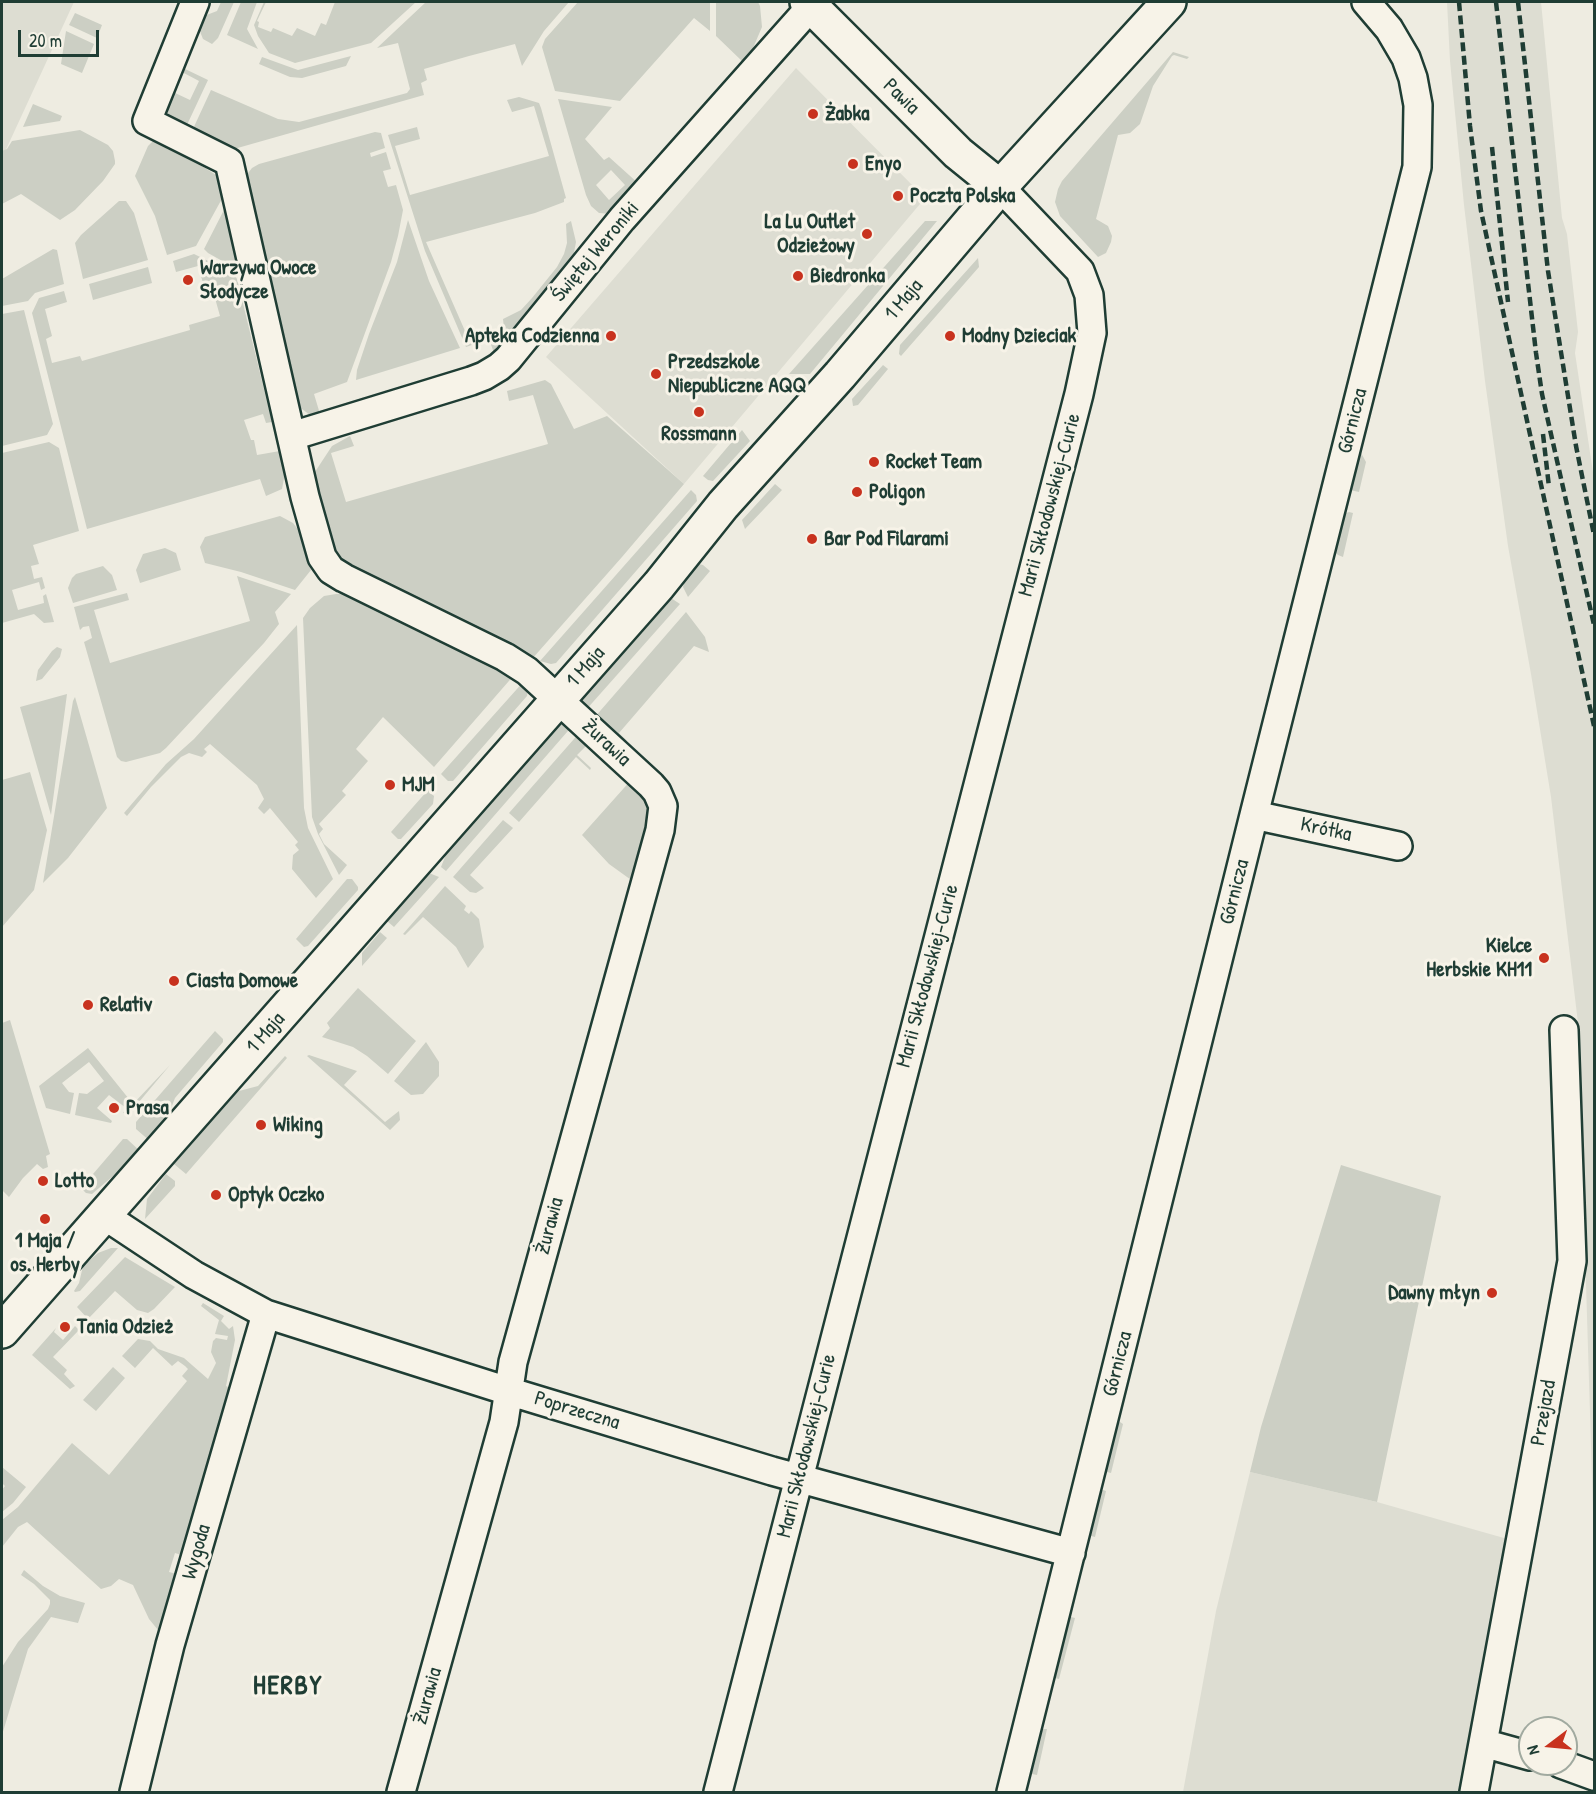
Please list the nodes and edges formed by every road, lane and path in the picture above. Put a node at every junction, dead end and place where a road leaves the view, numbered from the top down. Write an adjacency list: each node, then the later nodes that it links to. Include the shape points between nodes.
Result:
1 (195, 2): 6 (street, Żurawia, via 147,121 229,162)
2 (1169, 2): 5 (street, 1 Maja)
3 (1366, 2): 8 (street, Górnicza, via 1389,29 1413,78 1418,105 1418,167)
4 (811, 3): 5 (street, Pawia, via 951,146); 6 (street, Świętej Weroniki, via 622,219 508,359 471,381)
5 (1000, 188): 7 (street, 1 Maja); 15 (street, Marii Skłodowskiej-Curie, via 1080,271 1089,295 1092,333)
6 (292, 436): 7 (street, Żurawia, via 316,543 331,570 505,657)
7 (559, 699): 11 (street, 1 Maja); 14 (street, Żurawia, via 657,792 663,806)
8 (1254, 815): 9 (street, Krótka); 16 (street, Górnicza)
9 (1398, 846)
10 (1564, 1030): 17 (street, Przejazd, via 1572,1261)
11 (105, 1216): 12 (street, Poprzeczna, via 195,1275); 13 (street, 1 Maja)
12 (266, 1314): 14 (street, Poprzeczna); 21 (street, Wygoda, via 170,1645)
13 (2, 1331)
14 (508, 1391): 15 (street, Poprzeczna); 22 (street, Żurawia, via 504,1422)
15 (798, 1478): 16 (street, Poprzeczna); 23 (street, Marii Skłodowskiej-Curie)
16 (1071, 1553): 24 (street, Górnicza)
17 (1483, 1743): 18 (street); 25 (street, Przejazd)
18 (1518, 1753)
19 (1578, 1770): 20 (street)
20 (1594, 1776)
21 (134, 1792)
22 (401, 1792)
23 (718, 1792)
24 (1011, 1792)
25 (1474, 1792)

